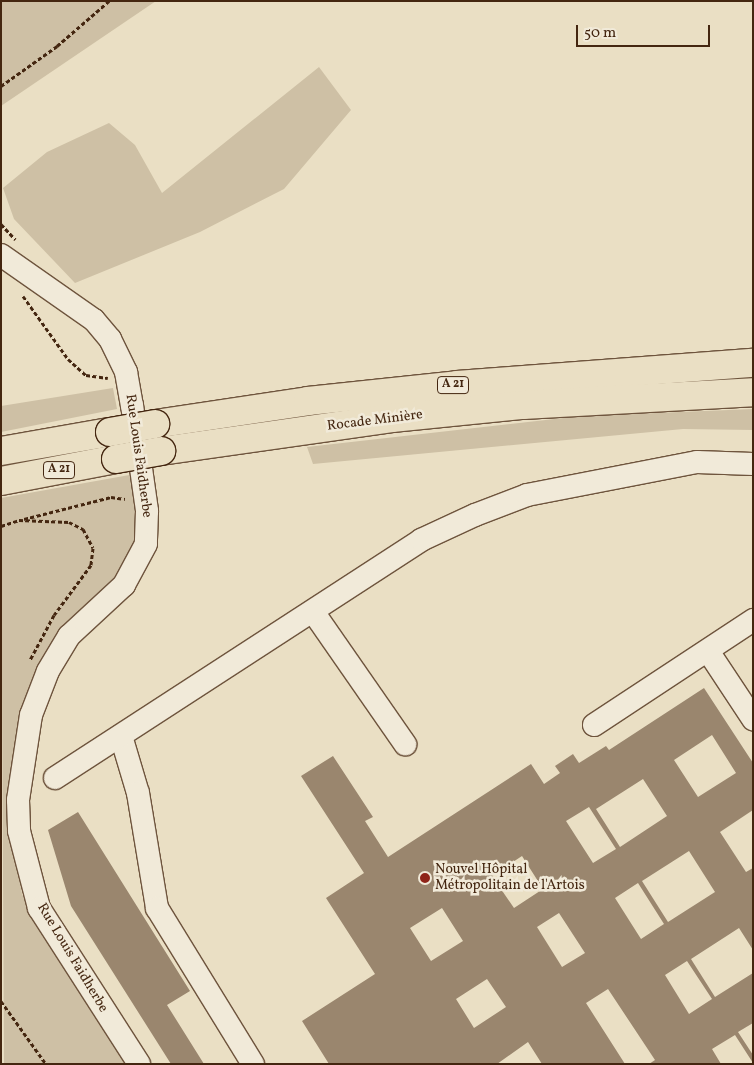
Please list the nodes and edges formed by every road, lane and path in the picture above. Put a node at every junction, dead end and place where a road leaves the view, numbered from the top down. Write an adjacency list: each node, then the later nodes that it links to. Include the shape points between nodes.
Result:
1 (109, 1): 2 (path, via 58,46)
2 (1, 86)
3 (1, 255): 6 (street, Rue Louis Faidherbe, via 94,320 110,339)
4 (17, 287): 6 (path, via 83,373)
5 (753, 363): 8 (highway, Rocade Minière / A 21, bridge, via 456,385 308,401)
6 (127, 377): 25 (street, Rue Louis Faidherbe, via 147,511 146,544 124,585 69,636 48,671 31,715 18,800 21,840 39,908)
7 (753, 392): 10 (highway, Rocade Minière / A 21, bridge, via 522,405 392,418 161,451)
8 (1, 451)
9 (753, 464): 14 (street, via 697,462 526,495 421,540)
10 (1, 480)
11 (132, 499): 12 (path, via 111,497)
12 (19, 520): 13 (path); 17 (path, via 76,525 88,535 93,548 91,565 54,615)
13 (1, 526)
14 (314, 613): 20 (street); 21 (street)
15 (753, 620): 16 (street)
16 (708, 651): 18 (street); 19 (street)
17 (28, 663)
18 (753, 719)
19 (594, 726)
20 (121, 736): 22 (street); 26 (street, via 138,793 157,908)
21 (405, 744)
22 (55, 778)
23 (1, 1001): 24 (path)
24 (46, 1064)
25 (139, 1064)
26 (253, 1064)

